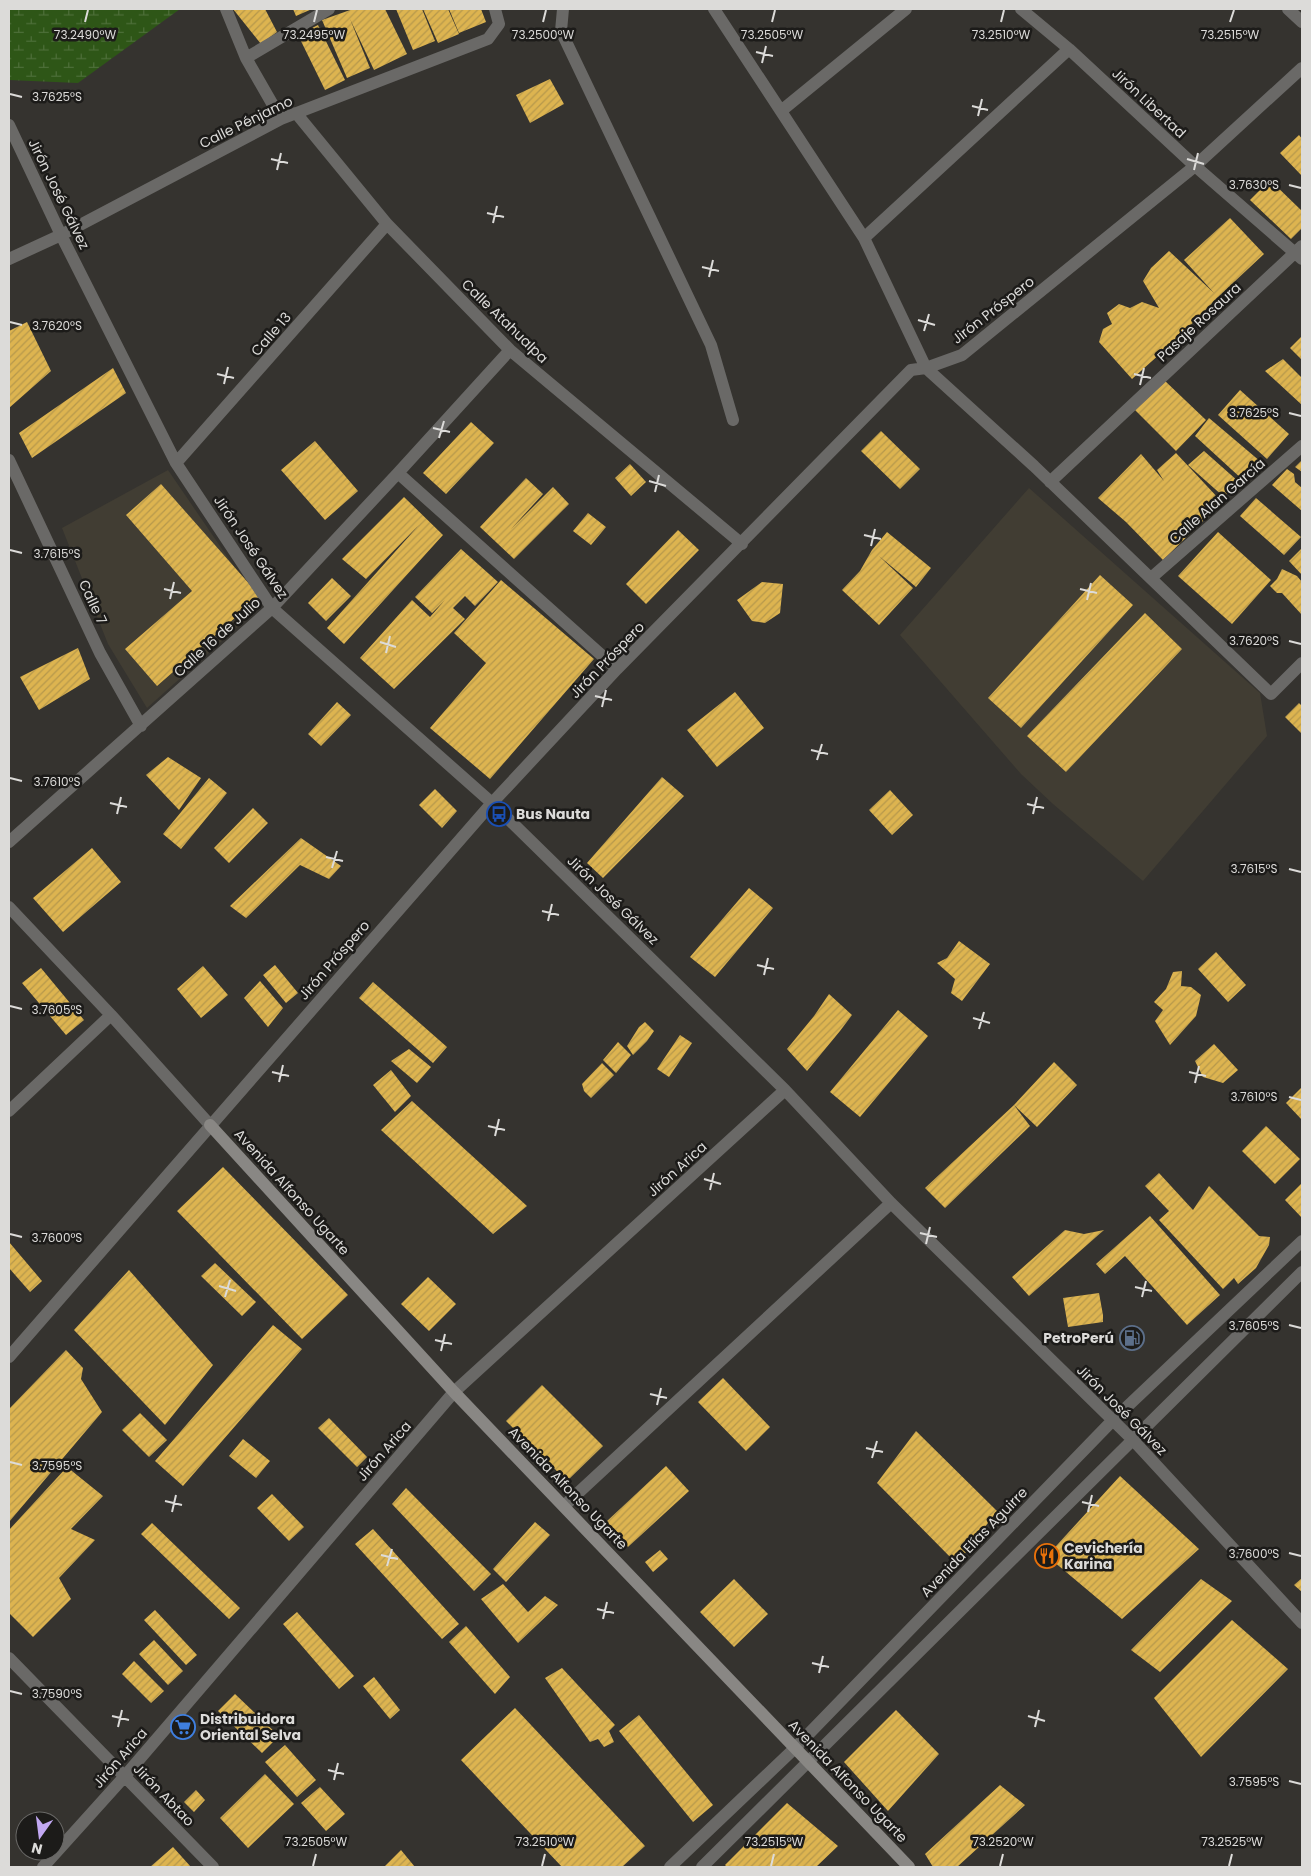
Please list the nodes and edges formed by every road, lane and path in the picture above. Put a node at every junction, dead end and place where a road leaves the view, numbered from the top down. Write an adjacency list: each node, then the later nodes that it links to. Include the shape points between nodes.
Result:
1 (226, 9): 11 (street)
2 (329, 9): 11 (street)
3 (495, 9): 14 (street, Calle Pénjamo, via 499,24 488,39)
4 (563, 9): 25 (street, via 561,31 711,345)
5 (714, 9): 13 (street)
6 (906, 9): 13 (street)
7 (1021, 9): 10 (street, Jirón Libertad)
8 (1288, 9): 9 (street)
9 (1302, 22)
10 (1069, 49): 17 (street, Jirón Libertad); 20 (street)
11 (246, 58): 15 (street)
12 (1302, 68): 17 (street, Jirón Próspero)
13 (781, 111): 20 (street)
14 (296, 113): 15 (street, Calle Pénjamo); 18 (street, Calle Atahualpa)
15 (281, 119): 19 (street, Calle Pénjamo)
16 (9, 125): 19 (street, Jirón José Gálvez)
17 (1195, 166): 21 (street, Jirón Libertad); 24 (street, Jirón Próspero, via 962,355)
18 (387, 224): 23 (street, Calle Atahualpa); 28 (street, Calle 13)
19 (61, 235): 22 (street, Calle Pénjamo); 28 (street, Jirón José Gálvez)
20 (864, 238): 24 (street)
21 (1300, 252): 30 (street, Pasaje Rosaura)
22 (9, 259)
23 (510, 350): 29 (street, Calle 16 de Julio); 31 (street, Calle Atahualpa)
24 (926, 368): 30 (street); 31 (street, Jirón Próspero, via 911,370)
25 (733, 420)
26 (1302, 446): 32 (street, Calle Alan García)
27 (9, 460): 36 (street, Calle 7, via 100,653)
28 (176, 463): 33 (street, Jirón José Gálvez)
29 (398, 473): 33 (street, Calle 16 de Julio); 35 (street)
30 (1050, 482): 32 (street)
31 (742, 544): 35 (street, Jirón Próspero)
32 (1151, 578): 34 (street, via 1271,694)
33 (272, 608): 36 (street, Calle 16 de Julio); 37 (street, Jirón José Gálvez)
34 (1302, 663)
35 (617, 669): 37 (street, Jirón Próspero)
36 (141, 726): 38 (street, Calle 16 de Julio)
37 (492, 802): 41 (street, Jirón José Gálvez); 43 (street, Jirón Próspero)
38 (10, 839)
39 (9, 907): 40 (street)
40 (111, 1015): 42 (street); 43 (street)
41 (786, 1090): 44 (street, Jirón José Gálvez); 48 (street, Jirón Arica)
42 (9, 1111)
43 (210, 1125): 47 (street, Jirón Próspero); 48 (main road, Avenida Alfonso Ugarte)
44 (891, 1203): 49 (street, Jirón José Gálvez); 51 (street)
45 (1302, 1240): 49 (street, Avenida Elías Aguirre)
46 (1302, 1272): 50 (street)
47 (9, 1357)
48 (454, 1392): 51 (main road, Avenida Alfonso Ugarte); 56 (street, Jirón Arica)
49 (1113, 1420): 50 (street, Jirón José Gálvez); 54 (street, Avenida Elías Aguirre)
50 (1133, 1440): 52 (street, Jirón José Gálvez); 55 (street)
51 (564, 1506): 54 (main road, Avenida Alfonso Ugarte)
52 (1302, 1623)
53 (9, 1658): 56 (street, Jirón Abtao)
54 (795, 1748): 55 (main road, Avenida Alfonso Ugarte); 59 (street, Avenida Elías Aguirre)
55 (809, 1762): 60 (street); 61 (main road, Avenida Alfonso Ugarte)
56 (125, 1776): 57 (street, Jirón Arica); 58 (street, Jirón Abtao)
57 (42, 1867)
58 (213, 1867)
59 (670, 1867)
60 (702, 1867)
61 (908, 1867)

